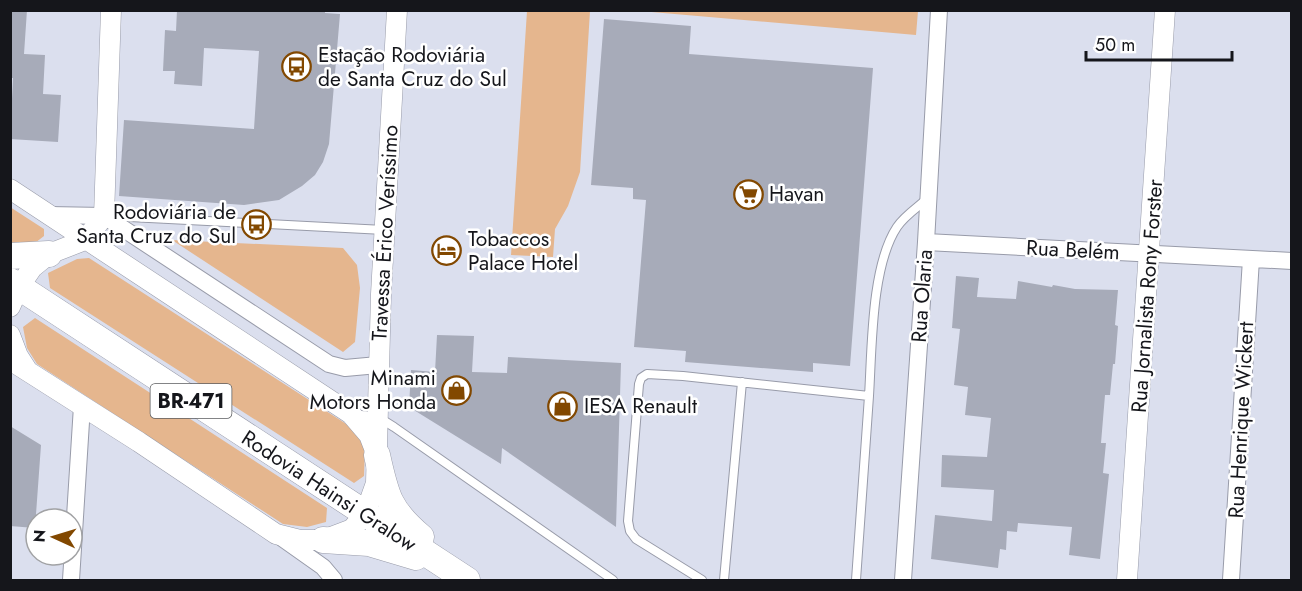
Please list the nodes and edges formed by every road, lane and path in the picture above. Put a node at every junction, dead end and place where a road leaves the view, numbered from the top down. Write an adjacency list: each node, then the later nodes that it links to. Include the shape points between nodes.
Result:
1 (111, 10): 8 (street)
2 (397, 10): 9 (street, Travessa Érico Veríssimo)
3 (939, 10): 6 (street, Rua Olaria)
4 (1165, 10): 13 (street, Rua Jornalista Rony Forster)
5 (10, 189): 7 (street)
6 (928, 198): 11 (street, Rua Olaria); 23 (lane, via 898,226 885,253)
7 (48, 215): 8 (street); 10 (street)
8 (104, 216): 9 (lane); 10 (street); 20 (street, via 329,364 345,368)
9 (385, 230): 20 (street, Travessa Érico Veríssimo)
10 (85, 240): 12 (street); 25 (street)
11 (926, 242): 13 (street, Rua Belém); 39 (street, Rua Olaria)
12 (49, 254): 14 (main road); 17 (street)
13 (1150, 254): 15 (street, Rua Belém); 40 (street, Rua Jornalista Rony Forster)
14 (10, 256)
15 (1251, 259): 16 (street, Rua Belém); 41 (street, Rua Henrique Wickert)
16 (1292, 261)
17 (13, 292): 28 (main road, Rodovia Hainsi Gralow / BR-471)
18 (10, 336): 21 (street)
19 (10, 360): 21 (street)
20 (378, 365): 26 (street, Travessa Érico Veríssimo)
21 (29, 373): 24 (street)
22 (742, 382): 23 (lane); 36 (lane, via 647,374 639,384 630,531); 37 (lane)
23 (868, 396): 38 (lane)
24 (82, 406): 29 (street); 31 (street)
25 (351, 414): 26 (lane); 27 (street, via 369,435)
26 (378, 417): 27 (street, Travessa Érico Veríssimo); 35 (lane)
27 (377, 455): 28 (street, Travessa Érico Veríssimo, via 376,483); 34 (main road, via 391,504 401,520)
28 (365, 514): 30 (street, via 352,529); 34 (main road, Rodovia Hainsi Gralow / BR-471)
29 (276, 534): 30 (street); 32 (street, via 323,567)
30 (323, 540): 33 (main road, via 369,543 396,550)
31 (71, 580)
32 (334, 580)
33 (462, 580)
34 (469, 580)
35 (613, 580)
36 (702, 580)
37 (724, 580)
38 (856, 580)
39 (903, 580)
40 (1127, 580)
41 (1232, 580)

